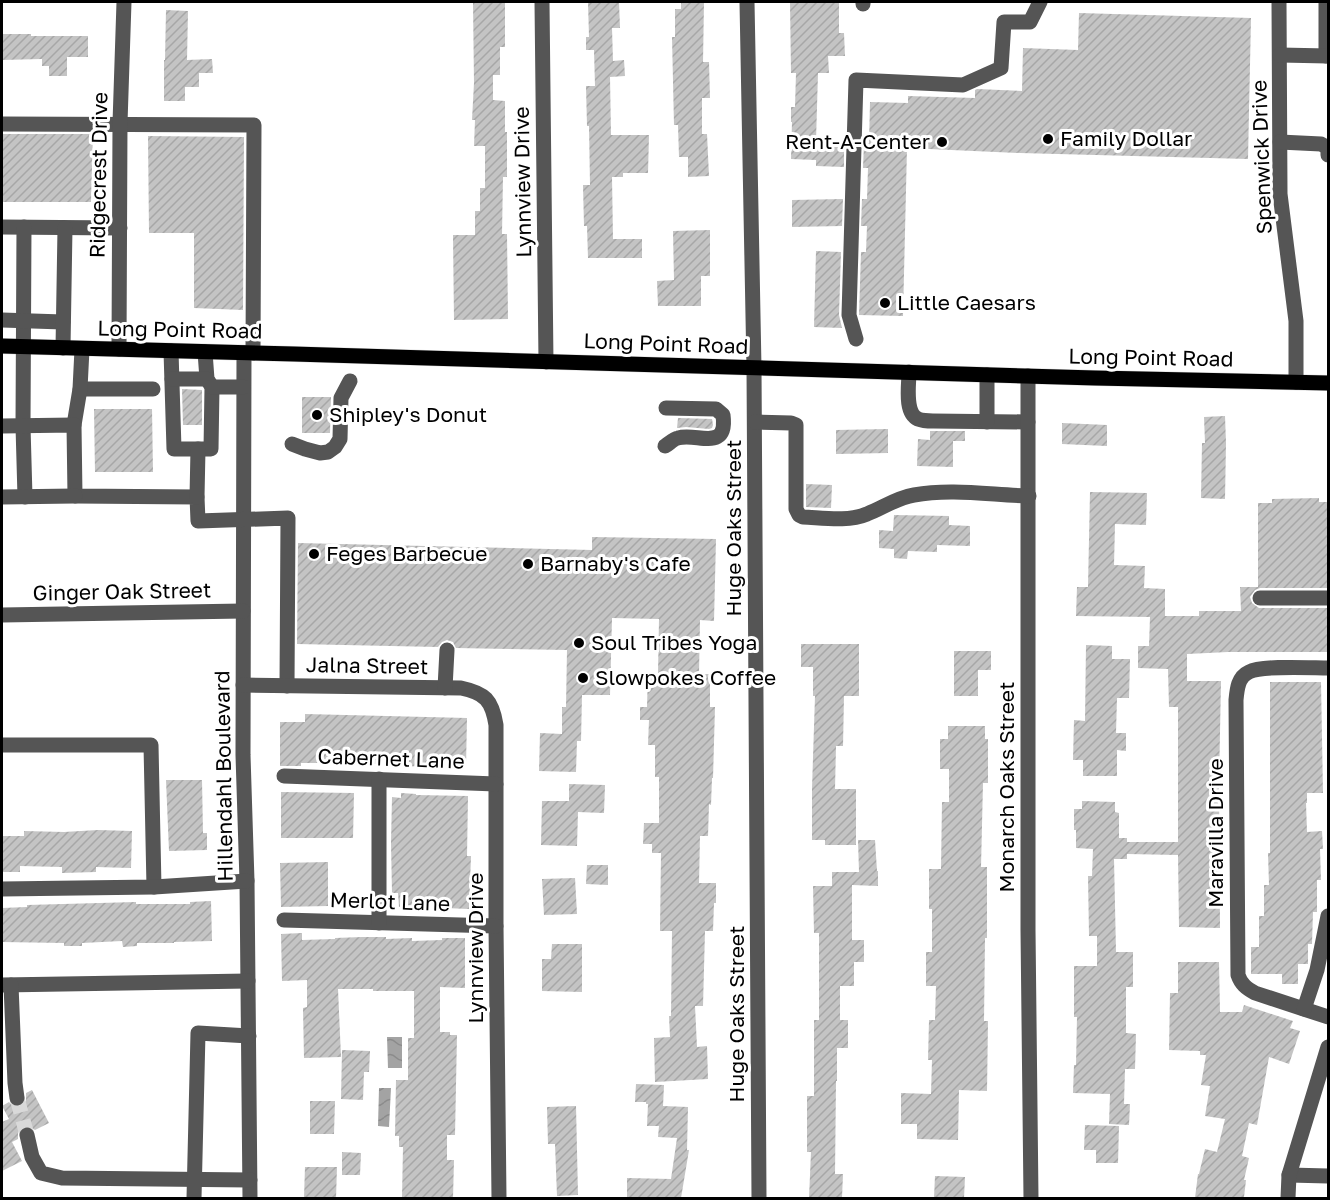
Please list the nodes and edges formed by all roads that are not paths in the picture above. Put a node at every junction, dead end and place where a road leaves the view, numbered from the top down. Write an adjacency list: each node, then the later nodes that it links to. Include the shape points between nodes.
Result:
1 (124, 2): 9 (street, Ridgecrest Drive)
2 (542, 2): 29 (street, Lynnview Drive)
3 (747, 2): 30 (street, Huge Oaks Street)
4 (1040, 2): 20 (street, via 1030,22 1004,22 1001,68 963,85 856,80 849,315)
5 (1279, 2): 7 (street, Spenwick Drive)
6 (1326, 2): 8 (street)
7 (1280, 55): 8 (street); 11 (street, Spenwick Drive)
8 (1327, 56)
9 (120, 123): 10 (street); 16 (street, Ridgecrest Drive); 28 (street, Hillendahl Boulevard, via 254,125)
10 (2, 124)
11 (1280, 142): 12 (street, via 1321,144 1328,148); 36 (street, Spenwick Drive, via 1280,194 1296,321)
12 (1329, 155)
13 (2, 227): 14 (street)
14 (24, 227): 15 (street); 18 (street)
15 (65, 228): 16 (street); 19 (street)
16 (120, 228): 25 (street, Ridgecrest Drive)
17 (2, 320): 18 (street)
18 (23, 320): 19 (street); 22 (street)
19 (63, 322): 23 (street)
20 (856, 339)
21 (2, 346): 22 (main road, Long Point Road)
22 (23, 347): 23 (main road, Long Point Road); 48 (street)
23 (63, 348): 24 (main road, Long Point Road)
24 (82, 349): 25 (main road, Long Point Road); 40 (street)
25 (119, 349): 26 (main road, Long Point Road)
26 (171, 351): 27 (main road, Long Point Road); 34 (street)
27 (204, 352): 28 (main road, Long Point Road); 37 (street)
28 (249, 353): 29 (main road, Long Point Road); 39 (street, Hillendahl Boulevard)
29 (546, 362): 30 (main road, Long Point Road)
30 (754, 368): 31 (main road, Long Point Road); 43 (street, Huge Oaks Street)
31 (909, 372): 32 (main road, Long Point Road); 44 (street, via 909,408 916,418)
32 (987, 375): 33 (main road, Long Point Road); 44 (street)
33 (1028, 376): 36 (main road, Long Point Road); 45 (street, Monarch Oaks Street)
34 (172, 379): 37 (street); 51 (street, via 174,449)
35 (350, 381): 49 (street, via 341,398 340,439 335,447 320,453)
36 (1296, 382): 38 (main road, Long Point Road)
37 (210, 383): 39 (street); 51 (street)
38 (1329, 383)
39 (243, 387): 57 (street, Hillendahl Boulevard)
40 (80, 389): 41 (street); 46 (street)
41 (153, 390)
42 (666, 408): 50 (street, via 716,409 723,415 723,426 713,438 678,438)
43 (755, 422): 55 (street, via 796,425 796,509 803,517 853,518 897,499 933,492); 94 (street, Huge Oaks Street)
44 (987, 422): 45 (street)
45 (1028, 422): 55 (street, Monarch Oaks Street)
46 (74, 425): 48 (street); 54 (street)
47 (2, 426): 48 (street)
48 (23, 426): 53 (street)
49 (292, 444)
50 (665, 446)
51 (204, 449): 56 (street)
52 (2, 496): 53 (street)
53 (25, 496): 54 (street)
54 (75, 496): 56 (street)
55 (1029, 496): 95 (street, Monarch Oaks Street)
56 (196, 497): 57 (street, via 198,521)
57 (243, 519): 60 (street, Hillendahl Boulevard); 65 (street, via 288,518)
58 (1260, 598): 59 (street)
59 (1329, 598)
60 (243, 611): 61 (street, Ginger Oak Street); 64 (street, Hillendahl Boulevard)
61 (2, 615)
62 (447, 650): 66 (street)
63 (1329, 669): 81 (street, Maravilla Drive, via 1249,672 1238,683 1236,700 1238,975 1247,989)
64 (243, 685): 65 (street, Jalna Street); 72 (street, Hillendahl Boulevard)
65 (287, 686): 66 (street, Jalna Street)
66 (445, 688): 67 (street, Jalna Street, via 475,691)
67 (487, 699): 71 (street, Lynnview Drive, via 496,725)
68 (2, 745): 73 (street, via 152,745)
69 (284, 776): 70 (street, Cabernet Lane)
70 (379, 779): 71 (street, Cabernet Lane); 77 (street)
71 (496, 784): 78 (street, Lynnview Drive)
72 (247, 881): 73 (street); 79 (street, Hillendahl Boulevard)
73 (154, 887): 74 (street)
74 (2, 889)
75 (1329, 916): 81 (street)
76 (284, 920): 77 (street, Merlot Lane)
77 (379, 923): 78 (street, Merlot Lane)
78 (496, 926): 93 (street, Lynnview Drive)
79 (248, 981): 80 (street); 83 (street, Hillendahl Boulevard)
80 (6, 985): 85 (street)
81 (1304, 1009): 82 (street, Maravilla Drive)
82 (1329, 1017)
83 (249, 1036): 89 (street, via 198,1034); 90 (street, Hillendahl Boulevard)
84 (1329, 1047): 87 (street)
85 (17, 1098)
86 (27, 1135): 89 (street, via 32,1157 42,1173 62,1178)
87 (1289, 1175): 88 (street); 96 (street)
88 (1329, 1176)
89 (194, 1179): 90 (street); 91 (street)
90 (250, 1180): 92 (street, Hillendahl Boulevard)
91 (194, 1198)
92 (250, 1198)
93 (499, 1198)
94 (759, 1198)
95 (1030, 1198)
96 (1288, 1198)

